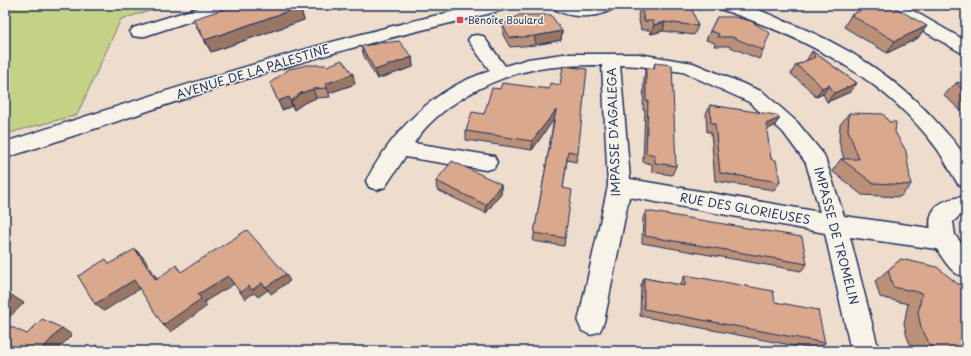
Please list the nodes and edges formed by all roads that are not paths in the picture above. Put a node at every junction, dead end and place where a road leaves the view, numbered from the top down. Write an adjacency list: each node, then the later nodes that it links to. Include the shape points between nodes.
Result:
1 (224, 5): 7 (street)
2 (505, 5): 13 (street, AVENUE DE LA PALESTINE, via 404,28 275,64)
3 (559, 5): 4 (street, via 568,9 588,11)
4 (608, 5)
5 (723, 5): 15 (street, via 759,15 794,29 857,63 883,82 920,116 945,145)
6 (890, 5): 9 (street, via 910,14)
7 (139, 32)
8 (477, 40): 11 (street)
9 (966, 48)
10 (611, 58): 11 (street, IMPASSE DE TROMELIN, via 564,60 528,65); 17 (street, IMPASSE D'AGALEGA); 19 (street, IMPASSE DE TROMELIN, via 687,67 756,97 790,127 816,161)
11 (501, 73): 12 (street, IMPASSE DE TROMELIN, via 478,81 438,105 412,129)
12 (399, 148): 14 (street); 16 (street, IMPASSE DE TROMELIN)
13 (5, 150)
14 (486, 162)
15 (966, 178)
16 (377, 181)
17 (618, 186): 19 (street, RUE DES GLORIEUSES); 22 (street, IMPASSE D'AGALEGA, via 618,198)
18 (966, 205): 20 (street, via 951,208 943,216 940,227)
19 (836, 225): 20 (street, RUE DES GLORIEUSES); 23 (street, IMPASSE DE TROMELIN)
20 (944, 240): 21 (street)
21 (966, 266)
22 (590, 322)
23 (865, 351)

